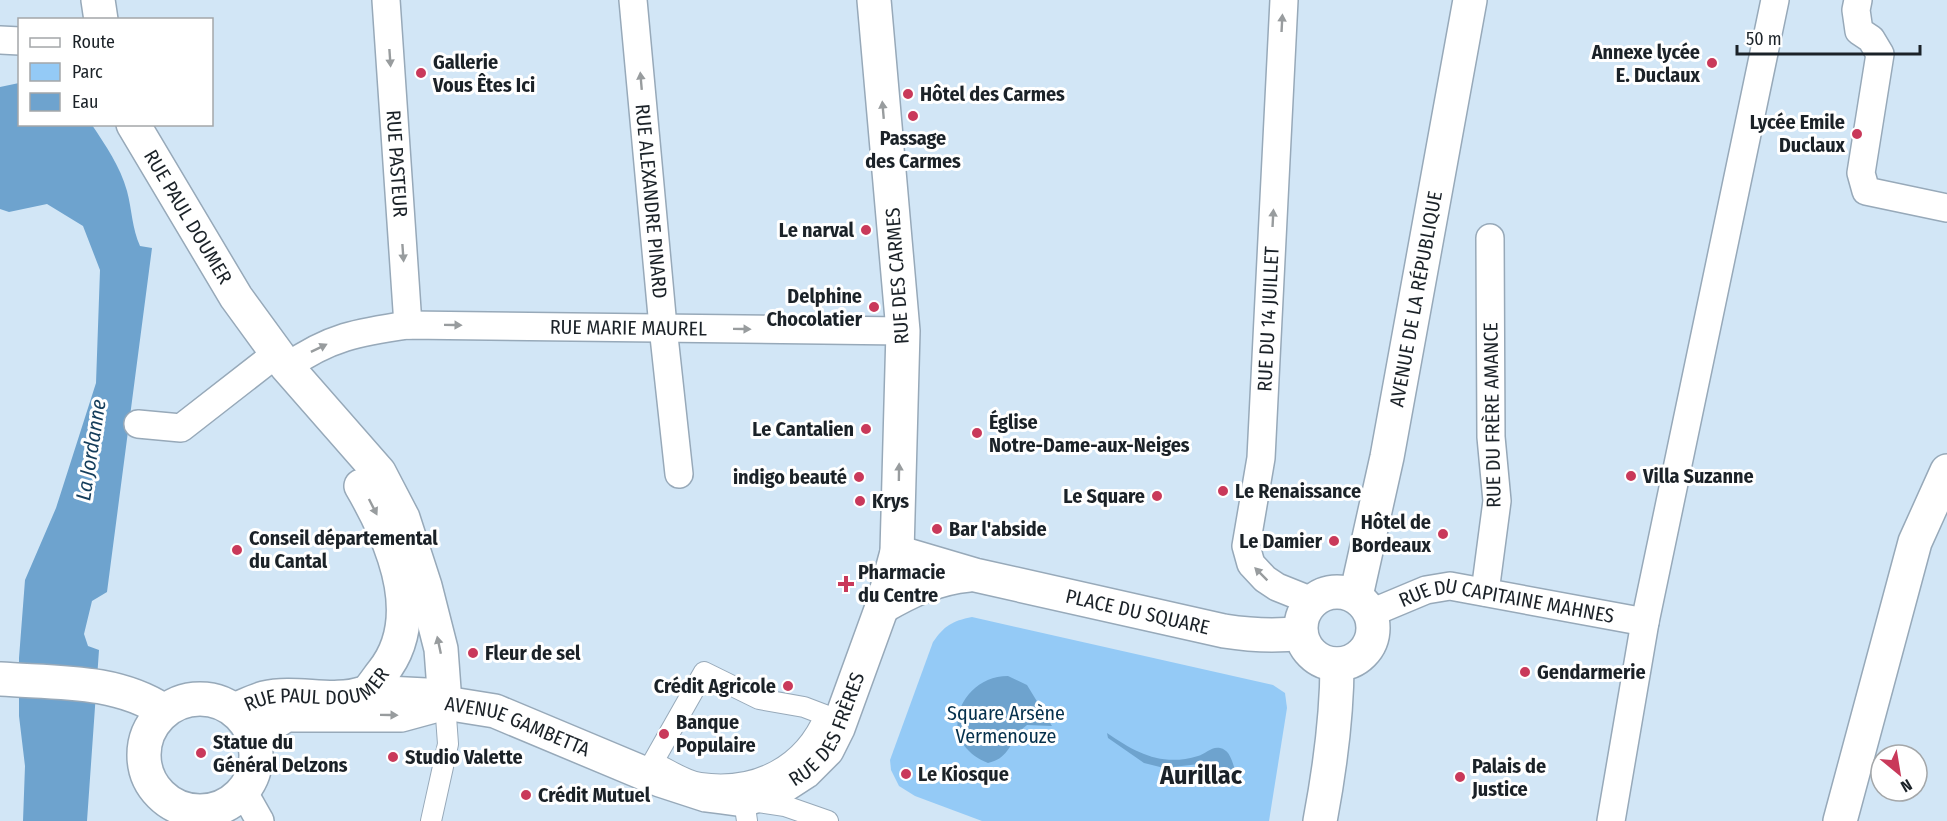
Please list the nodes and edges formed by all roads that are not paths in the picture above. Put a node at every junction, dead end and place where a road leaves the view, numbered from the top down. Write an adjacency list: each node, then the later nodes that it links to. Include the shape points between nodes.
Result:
1 (98, 0): 9 (street)
2 (386, 0): 15 (street, RUE PASTEUR, one-way to 15)
3 (633, 0): 16 (street, RUE ALEXANDRE PINARD, one-way to 3)
4 (874, 0): 17 (street, RUE DES CARMES, one-way to 4)
5 (1284, 0): 25 (street, RUE DU 14 JUILLET, one-way to 5, via 1265,579 1251,564 1245,546 1261,458)
6 (1470, 0): 26 (street, AVENUE DE LA RÉPUBLIQUE)
7 (1774, 0): 28 (street)
8 (1858, 0): 13 (street, via 1859,31 1871,39 1880,54 1861,173 1866,191)
9 (100, 18)
10 (0, 40): 11 (street)
11 (18, 41)
12 (134, 126): 18 (street, RUE PAUL DOUMER, via 230,287)
13 (1947, 208)
14 (1490, 238): 24 (street, RUE DU FRÈRE AMANCE, via 1491,437 1497,501)
15 (408, 325): 16 (street, RUE MARIE MAUREL, one-way to 16); 18 (street, RUE MARIE MAUREL, one-way to 15, via 353,333)
16 (663, 327): 17 (street, RUE MARIE MAUREL, one-way to 17); 21 (street, RUE ALEXANDRE PINARD)
17 (903, 331): 22 (street, RUE DES CARMES, one-way to 17)
18 (282, 361): 19 (street, RUE MARIE MAUREL, via 181,428); 33 (street, RUE PAUL DOUMER, one-way to 33, via 374,508 396,564 406,608 399,647); 34 (street, RUE PAUL DOUMER, one-way to 18, via 441,649 403,518 379,472)
19 (138, 424)
20 (1947, 471): 45 (street, via 1916,542)
21 (679, 474)
22 (897, 552): 23 (street, PLACE DU SQUARE); 27 (street, RUE DES CARMES)
23 (975, 575): 27 (street, PLACE DU SQUARE, via 925,584); 29 (street, PLACE DU SQUARE, via 1224,631 1270,636)
24 (1485, 592): 26 (street, RUE DU CAPITAINE MAHNES, via 1450,586); 28 (street, RUE DU CAPITAINE MAHNES)
25 (1312, 601): 26 (street, via 1333,591); 29 (street, via 1301,621)
26 (1363, 605): 30 (street, via 1372,637 1359,656)
27 (882, 607): 39 (street, RUE DES FRÈRES, via 838,728 826,750 805,772)
28 (1645, 622): 44 (street)
29 (1301, 633): 30 (street, via 1315,657)
30 (1337, 664): 43 (street, via 1334,747)
31 (704, 672): 31 (street, via 759,699 804,706 825,715 817,735 785,766 742,782 698,783 654,762)
32 (0, 679): 36 (street, via 114,688)
33 (367, 692): 34 (street, via 426,695); 35 (street, RUE PAUL DOUMER, via 344,697 265,698)
34 (445, 703): 37 (street, AVENUE GAMBETTA, one-way to 34, via 286,715 401,715); 39 (street, AVENUE GAMBETTA, via 495,711 660,780); 41 (street, via 448,744)
35 (234, 710): 36 (street, via 218,701 199,699 180,702); 37 (street)
36 (164, 711): 38 (street, via 145,740 147,774 155,790 175,805 199,811 215,809)
37 (253, 736): 38 (street, via 253,775)
38 (243, 791): 40 (street)
39 (745, 810): 42 (street, via 785,806)
40 (260, 821)
41 (431, 821)
42 (828, 821)
43 (1320, 821)
44 (1611, 821)
45 (1840, 821)

